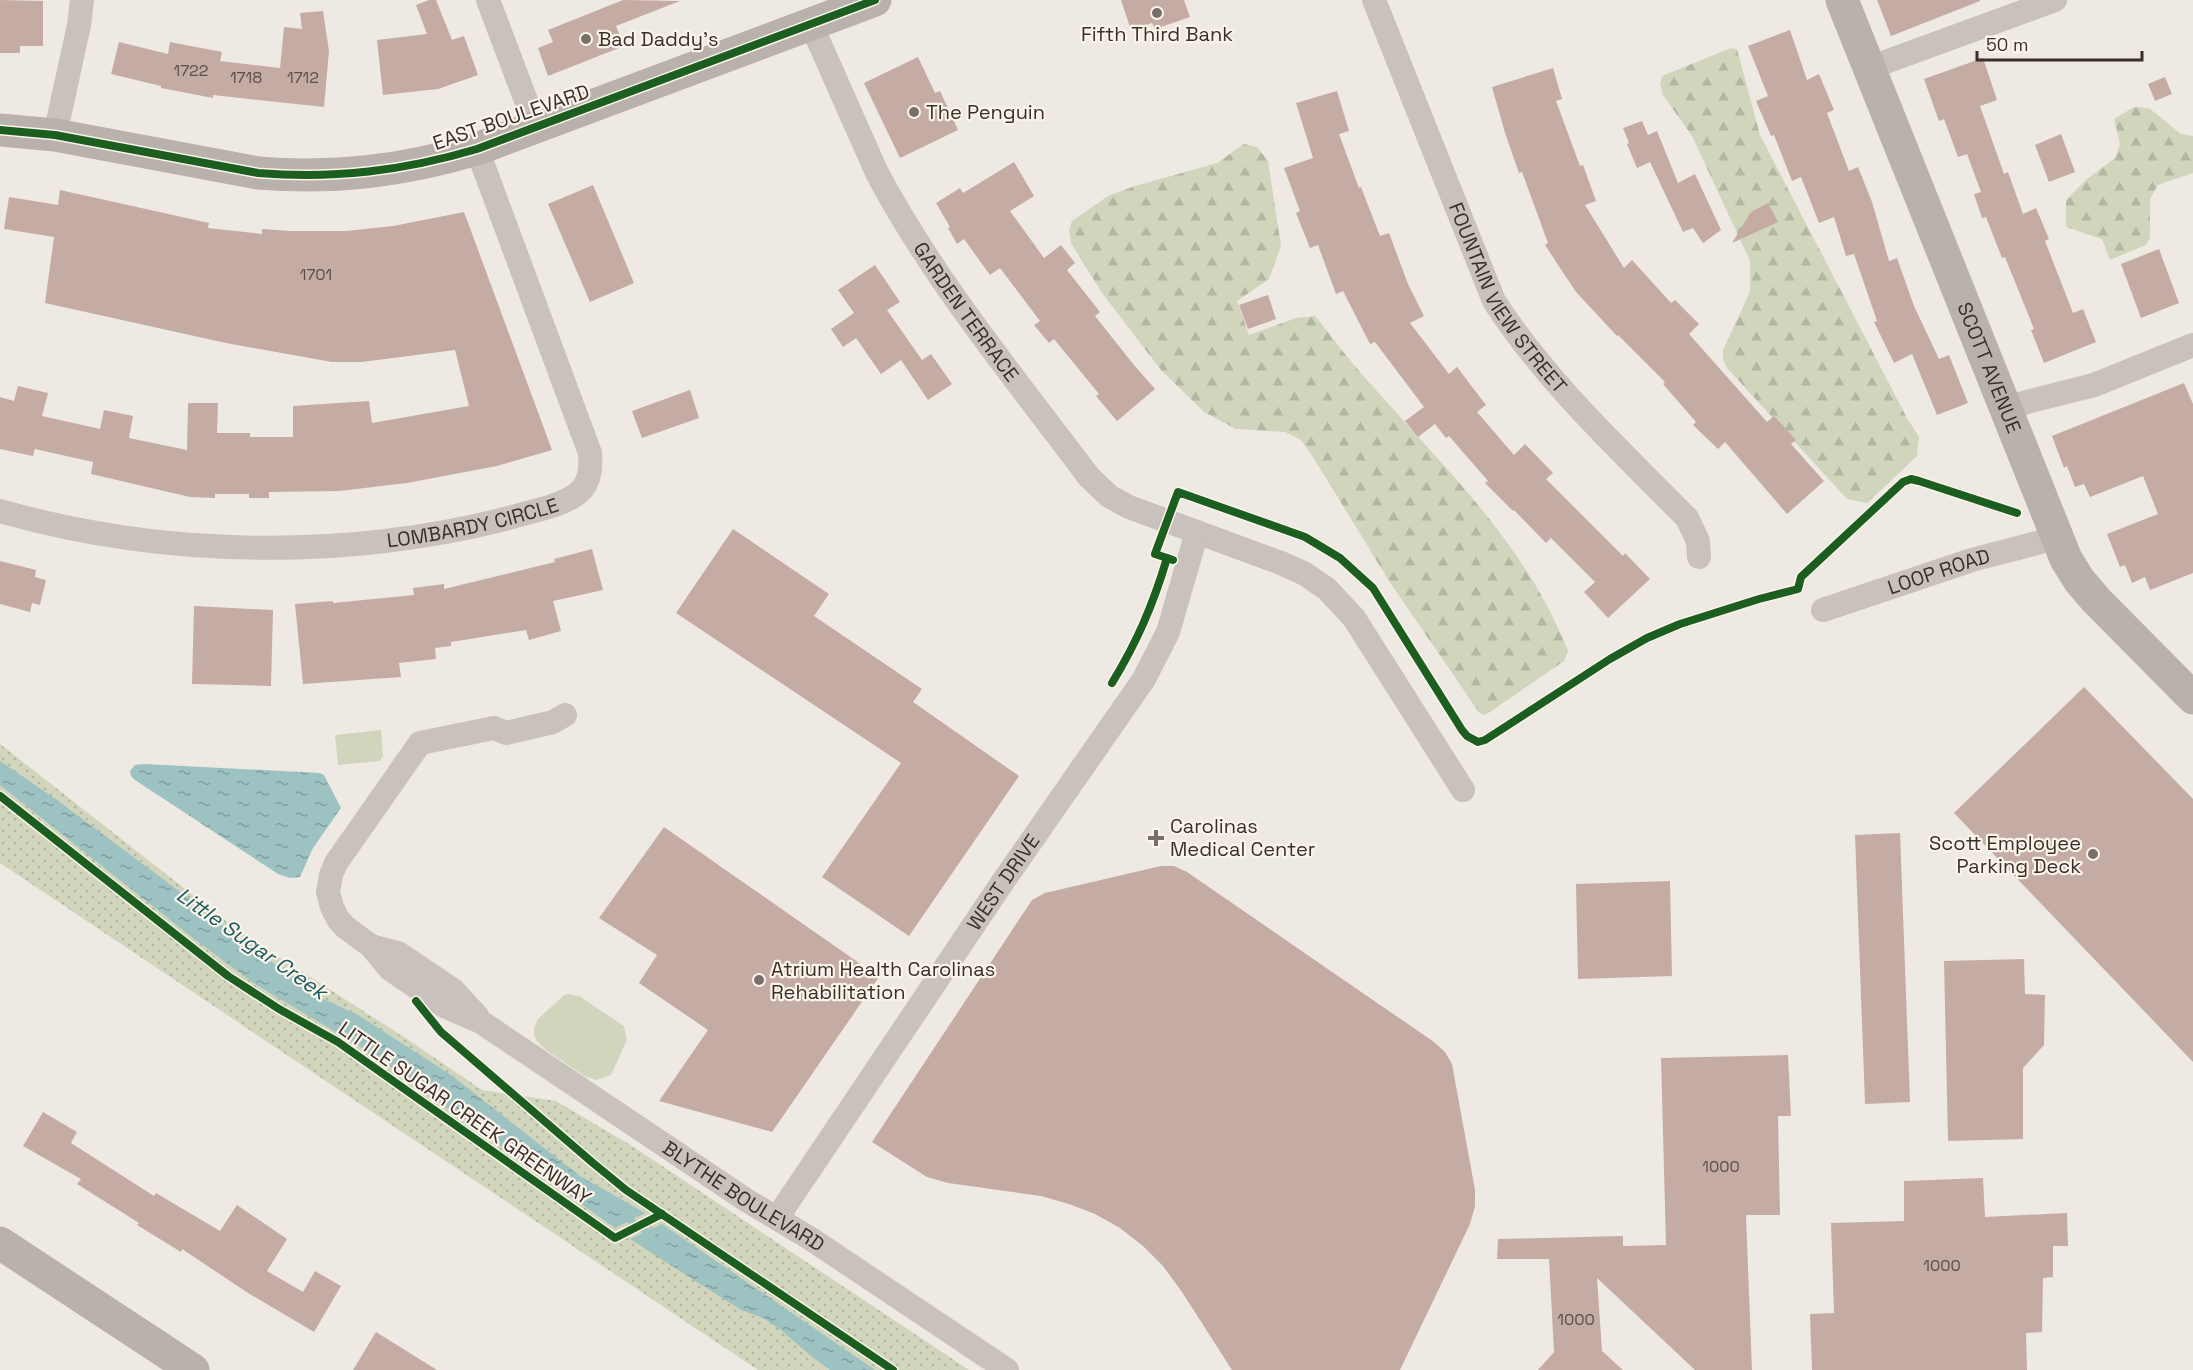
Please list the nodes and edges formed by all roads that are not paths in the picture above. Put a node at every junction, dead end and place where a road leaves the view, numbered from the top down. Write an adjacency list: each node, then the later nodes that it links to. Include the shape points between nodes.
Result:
1 (82, 0): 11 (street)
2 (488, 0): 9 (street)
3 (875, 0): 7 (street, EAST BOULEVARD)
4 (1374, 0): 18 (street, FOUNTAIN VIEW STREET, via 1494,302 1555,382 1687,518 1698,541)
5 (1842, 0): 8 (street, SCOTT AVENUE)
6 (2055, 0): 8 (street)
7 (811, 24): 9 (street, EAST BOULEVARD); 16 (street, GARDEN TERRACE, via 888,195 962,309 1089,477 1109,496 1129,507)
8 (1869, 69): 14 (street, SCOTT AVENUE)
9 (536, 127): 12 (street, EAST BOULEVARD)
10 (0, 130): 11 (street, EAST BOULEVARD)
11 (55, 135): 12 (street, EAST BOULEVARD, via 212,166 288,176 376,172)
12 (477, 149): 15 (street, LOMBARDY CIRCLE, via 590,453 587,484 577,496 470,528 295,548 213,546 132,538)
13 (2191, 346): 14 (street, via 2094,385)
14 (2006, 409): 17 (street, SCOTT AVENUE)
15 (0, 511)
16 (1197, 532): 22 (street, GARDEN TERRACE, via 1281,563 1327,589 1354,618); 23 (street, WEST DRIVE, via 1168,632 1144,679)
17 (2056, 538): 19 (street, LOOP ROAD, via 1972,560); 20 (street, SCOTT AVENUE, via 2079,580)
18 (1699, 557)
19 (1823, 610)
20 (2193, 698)
21 (494, 728): 23 (street, BLYTHE BOULEVARD, via 420,743 336,863 328,892 338,919 371,946 390,969 444,1006 482,1022)
22 (1463, 790)
23 (777, 1218): 26 (street, BLYTHE BOULEVARD)
24 (0, 1243): 25 (street)
25 (193, 1370)
26 (1006, 1370)

